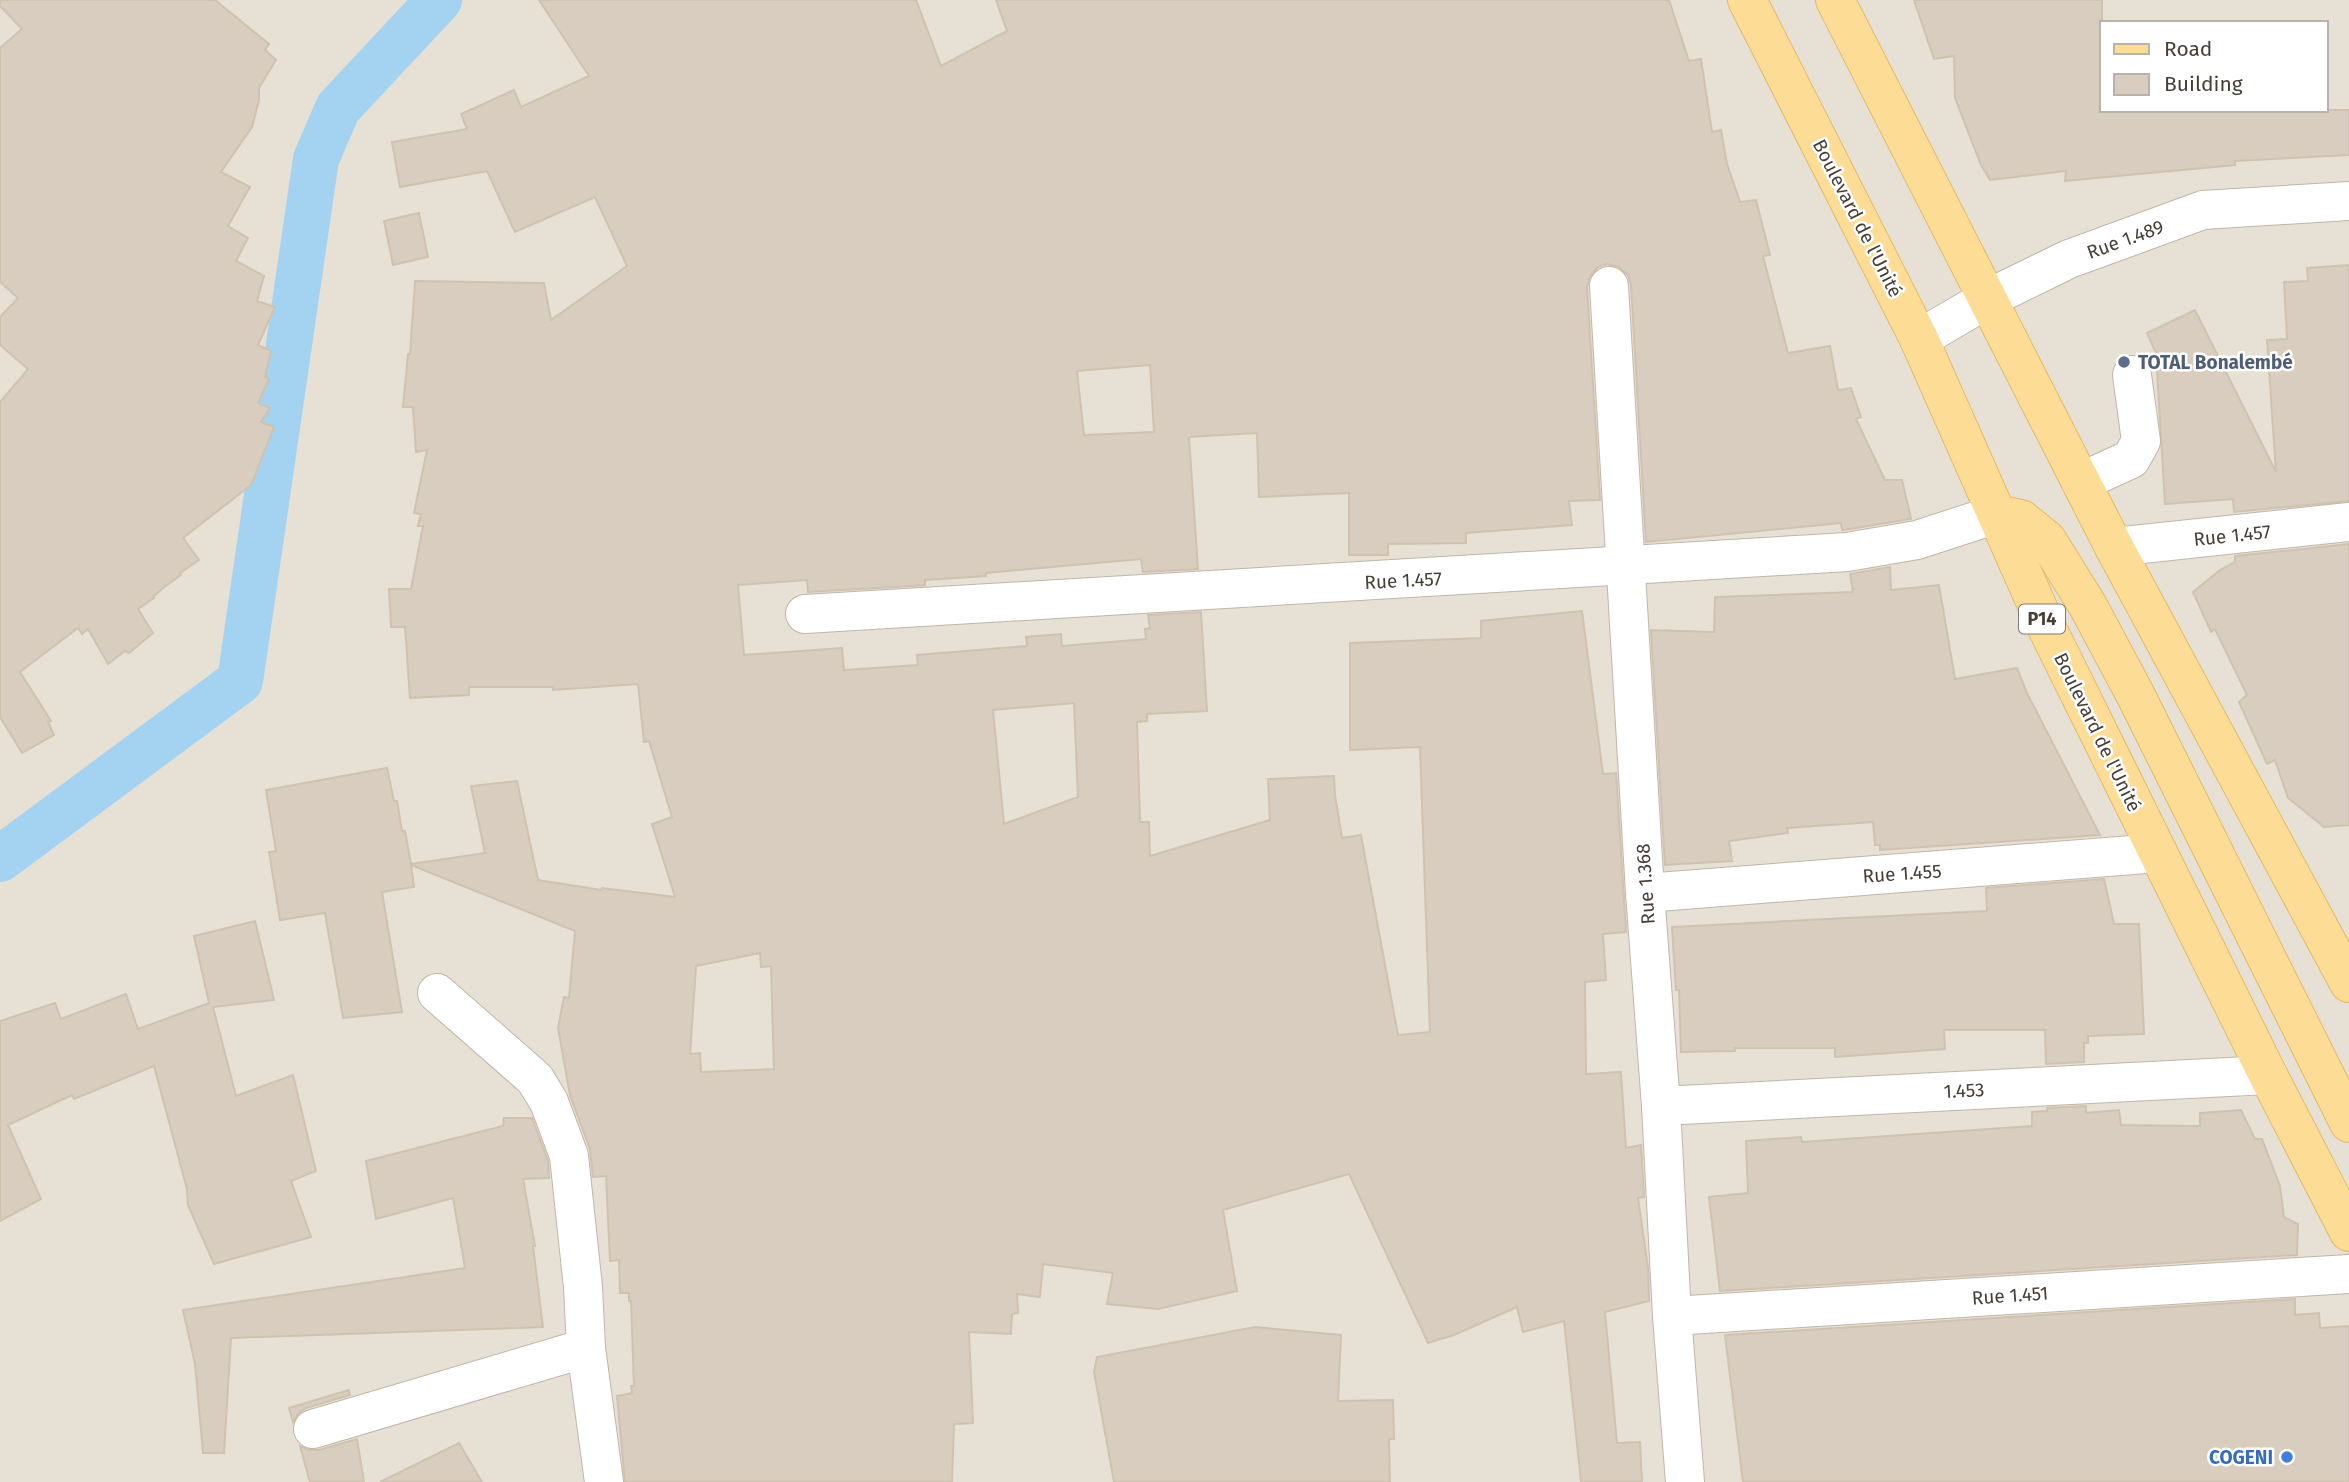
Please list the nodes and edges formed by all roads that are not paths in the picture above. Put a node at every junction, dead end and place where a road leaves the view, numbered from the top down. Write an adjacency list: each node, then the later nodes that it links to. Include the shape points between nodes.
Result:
1 (1747, 0): 6 (main road, Boulevard de l'Unité / P14)
2 (1835, 0): 5 (main road)
3 (2349, 201): 5 (street, Rue 1.489, via 2203,210 2068,259)
4 (1609, 286): 12 (street, Rue 1.368)
5 (1987, 299): 6 (street, Rue 1.489); 8 (main road)
6 (1919, 339): 9 (main road, Boulevard de l'Unité / P14)
7 (2132, 375): 8 (street, via 2141,441 2131,459)
8 (2081, 482): 11 (main road)
9 (1997, 514): 12 (street, Rue 1.457, via 1917,540 1847,552); 14 (main road, Boulevard de l'Unité / P14, via 2047,628); 20 (main road, via 2021,519 2047,540 2088,606)
10 (2349, 522): 11 (street, Rue 1.457)
11 (2114, 547): 16 (main road)
12 (1628, 566): 13 (street, Rue 1.457); 15 (street, Rue 1.368)
13 (805, 614)
14 (2158, 853): 15 (street, Rue 1.455); 18 (main road, Boulevard de l'Unité / P14)
15 (1646, 893): 19 (street, Rue 1.368)
16 (2344, 960)
17 (437, 993): 24 (street, via 535,1079 549,1102 569,1156)
18 (2268, 1075): 19 (street, 1.453); 21 (main road, Boulevard de l'Unité / P14)
19 (1661, 1106): 23 (street, Rue 1.368)
20 (2349, 1123)
21 (2349, 1231)
22 (2349, 1274): 23 (street, Rue 1.451)
23 (1672, 1316): 27 (street, Rue 1.368)
24 (586, 1348): 25 (street); 26 (street)
25 (313, 1429)
26 (604, 1482)
27 (1685, 1482)

